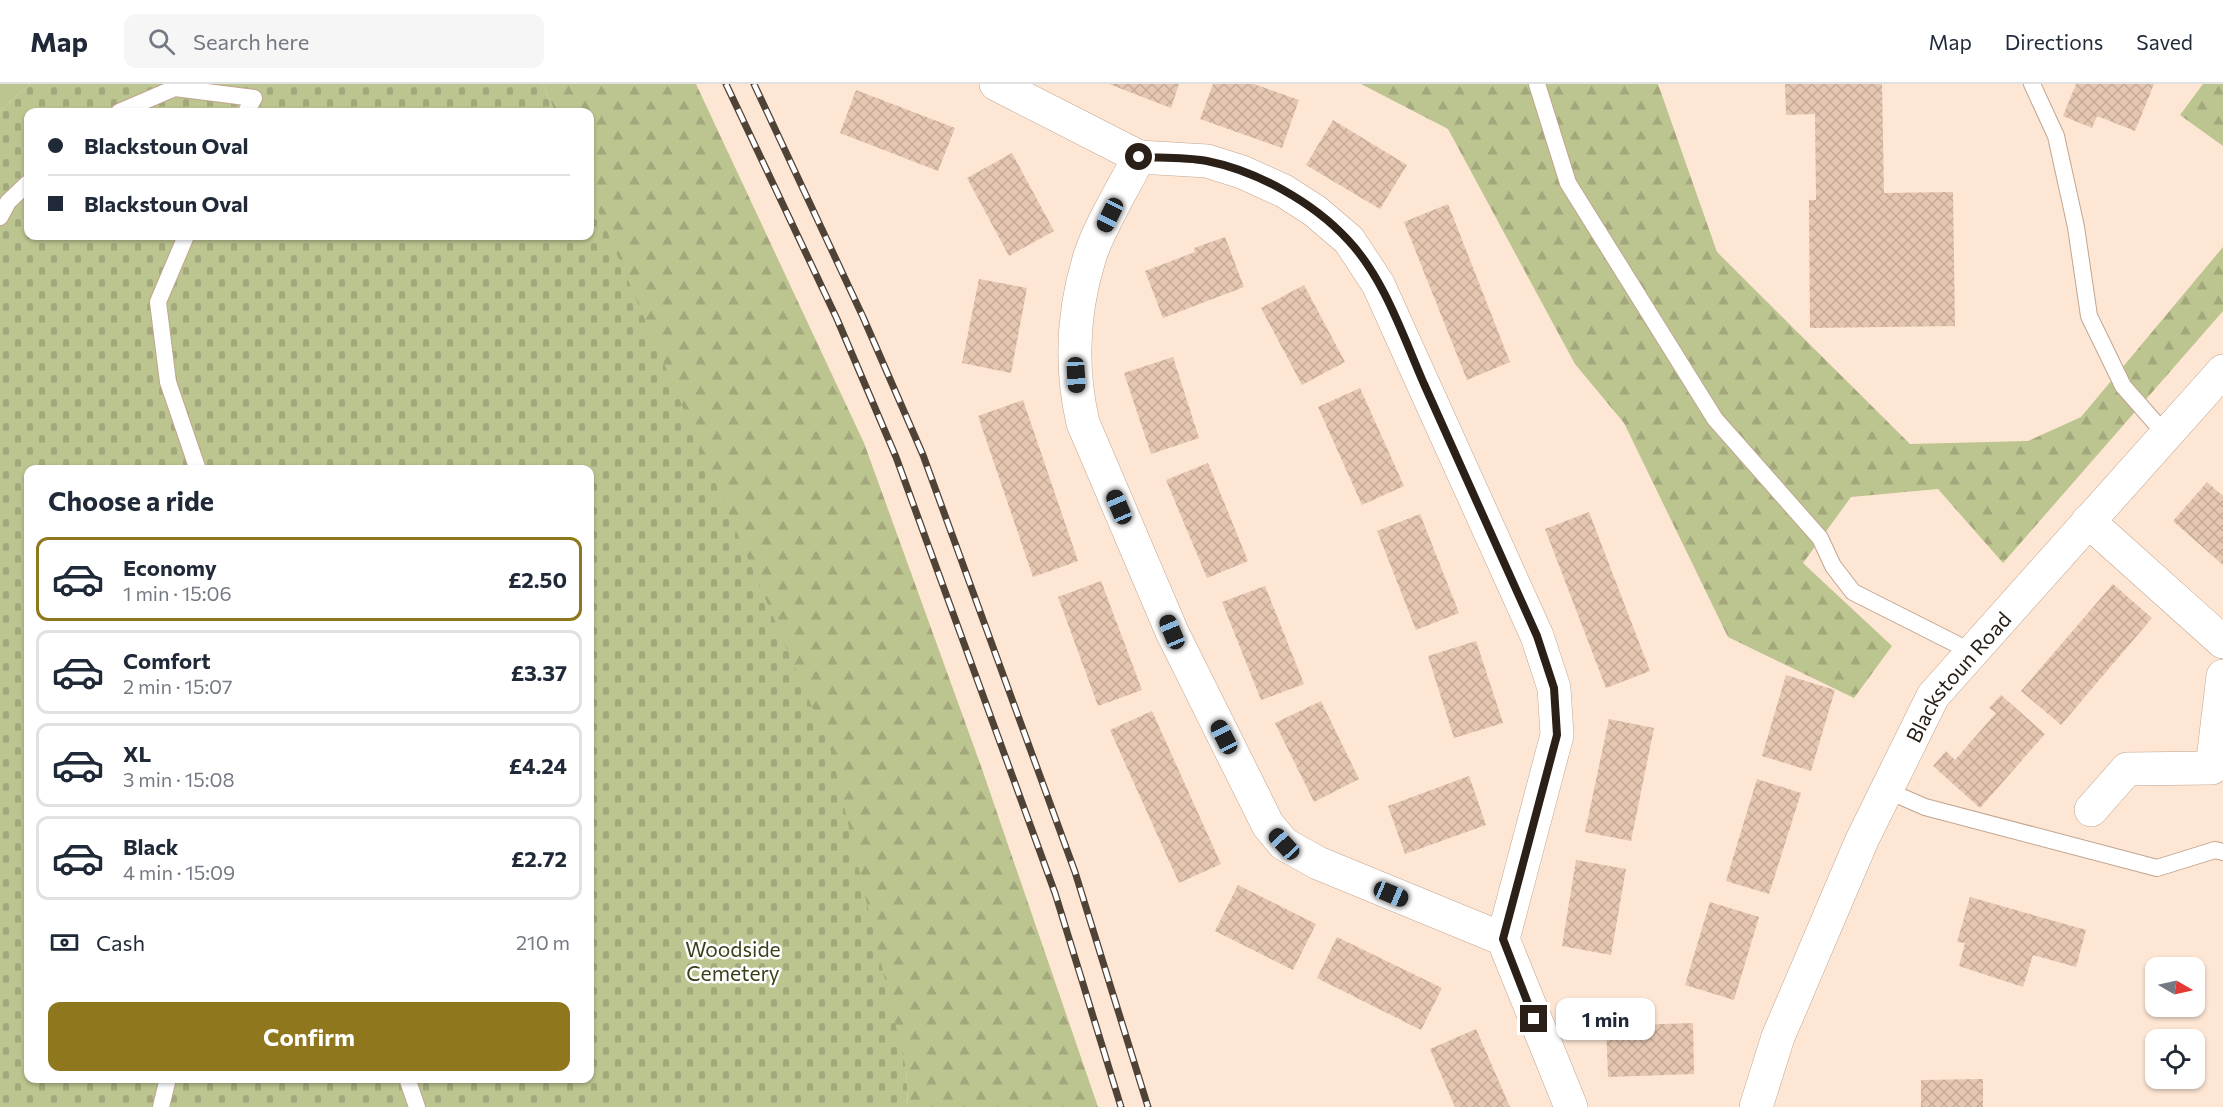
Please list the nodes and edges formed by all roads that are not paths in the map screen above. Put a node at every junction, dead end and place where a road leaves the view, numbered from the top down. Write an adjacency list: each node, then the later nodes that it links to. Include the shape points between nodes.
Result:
1 (996, 84): 6 (street)
2 (1536, 84): 15 (lane, via 1568,183 1715,419 1820,538 1833,566 1853,592)
3 (2032, 84): 11 (lane, via 2056,136 2076,227 2089,316 2123,386)
4 (128, 108): 5 (lane, via 175,88 254,98)
5 (248, 108)
6 (1139, 157): 20 (street, via 1207,161 1284,191 1315,211 1348,240 1378,284 1400,329 1537,636 1554,688 1557,735); 20 (street, via 1091,255 1074,331 1077,397 1083,423 1172,632 1268,825 1284,844 1318,863)
7 (24, 187): 8 (lane, via 8,202)
8 (0, 217)
9 (184, 240): 12 (lane, via 158,302 168,382)
10 (2223, 371): 11 (street, Blackstoun Road)
11 (2166, 435): 13 (street, Blackstoun Road)
12 (196, 465)
13 (2088, 521): 14 (street); 15 (street, Blackstoun Road)
14 (2223, 642)
15 (1972, 652): 17 (street, Blackstoun Road, via 1933,696)
16 (2223, 676): 18 (street, via 2212,768 2127,769)
17 (1886, 790): 19 (lane, via 1925,807 2157,868 2215,850); 21 (street, Blackstoun Road)
18 (2091, 810)
19 (2223, 852)
20 (1503, 939): 26 (street)
21 (1778, 1037): 27 (street, Blackstoun Road); 28 (street, Blackstoun Road)
22 (167, 1083): 24 (lane)
23 (409, 1083): 25 (lane)
24 (161, 1107)
25 (417, 1107)
26 (1571, 1107)
27 (1739, 1107)
28 (1756, 1107)

